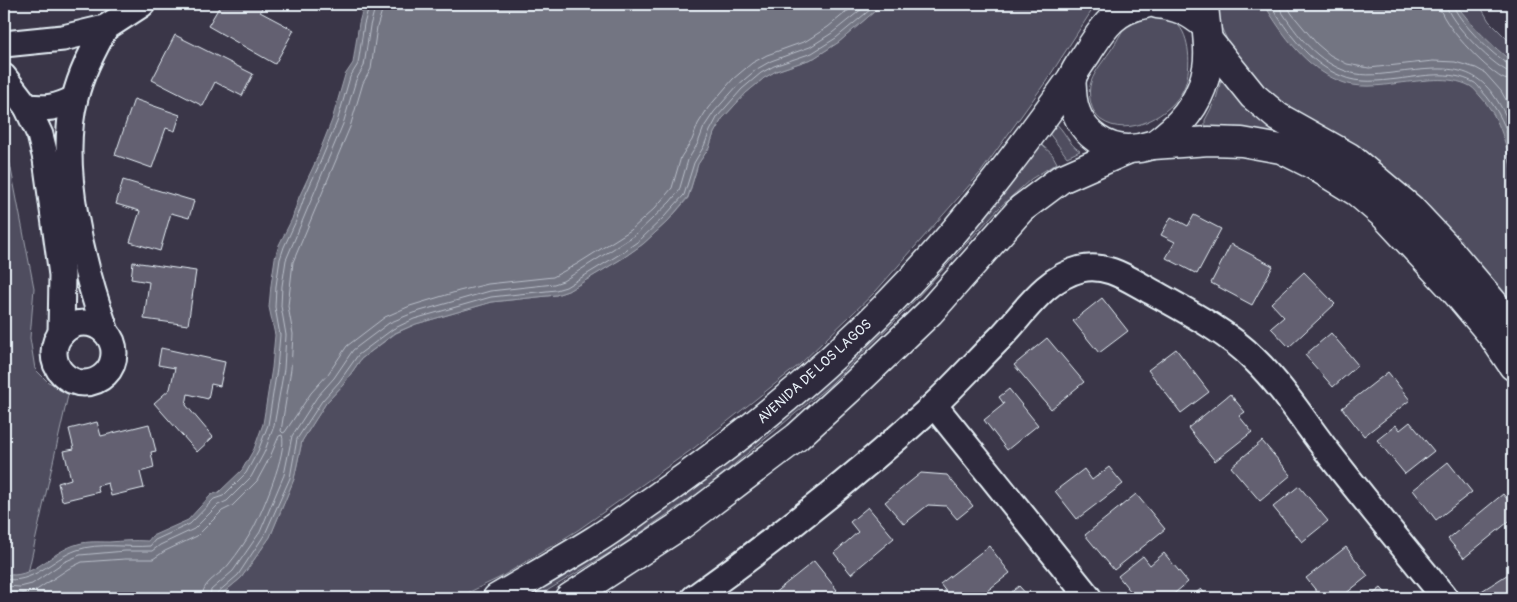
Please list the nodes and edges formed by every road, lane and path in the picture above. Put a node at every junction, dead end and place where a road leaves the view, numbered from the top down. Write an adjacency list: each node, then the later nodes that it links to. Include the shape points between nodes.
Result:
1 (142, 4): 6 (street)
2 (1116, 4): 7 (street)
3 (1145, 4): 7 (street, via 1117,14)
4 (1157, 4): 5 (street, via 1190,13)
5 (1205, 23): 13 (street, via 1208,66 1192,108 1177,127); 14 (street, via 1254,96 1278,117 1349,157 1411,209)
6 (105, 28): 8 (street, via 63,38); 11 (street)
7 (1103, 28): 10 (street, AVENIDA DE LOS LAGOS)
8 (4, 44)
9 (4, 77): 12 (street)
10 (1072, 78): 13 (street, via 1078,118 1088,132 1103,142); 20 (street, AVENIDA DE LOS LAGOS, via 1014,159 959,225 892,301 827,363 753,426 682,480 596,540)
11 (74, 99): 12 (street, via 58,107); 15 (street, via 68,134 69,168 92,292)
12 (27, 107): 16 (street, via 40,135 46,159 62,275)
13 (1140, 148): 17 (street, via 1209,141 1242,142 1281,149 1315,166 1357,192 1384,215 1455,291); 21 (street, via 1060,178 1021,209 930,312 797,437 681,525)
14 (1513, 326)
15 (106, 332): 16 (street, via 88,323 69,327); 16 (street, via 112,340 114,360 104,377 85,384 67,378 55,362 56,342)
16 (61, 334)
17 (1513, 366)
18 (934, 405): 19 (street, via 852,477); 22 (street); 23 (street, via 1054,280 1068,272 1101,267 1124,276 1188,312 1253,357)
19 (706, 595)
20 (496, 598)
21 (569, 598)
22 (1088, 598)
23 (1445, 598)

